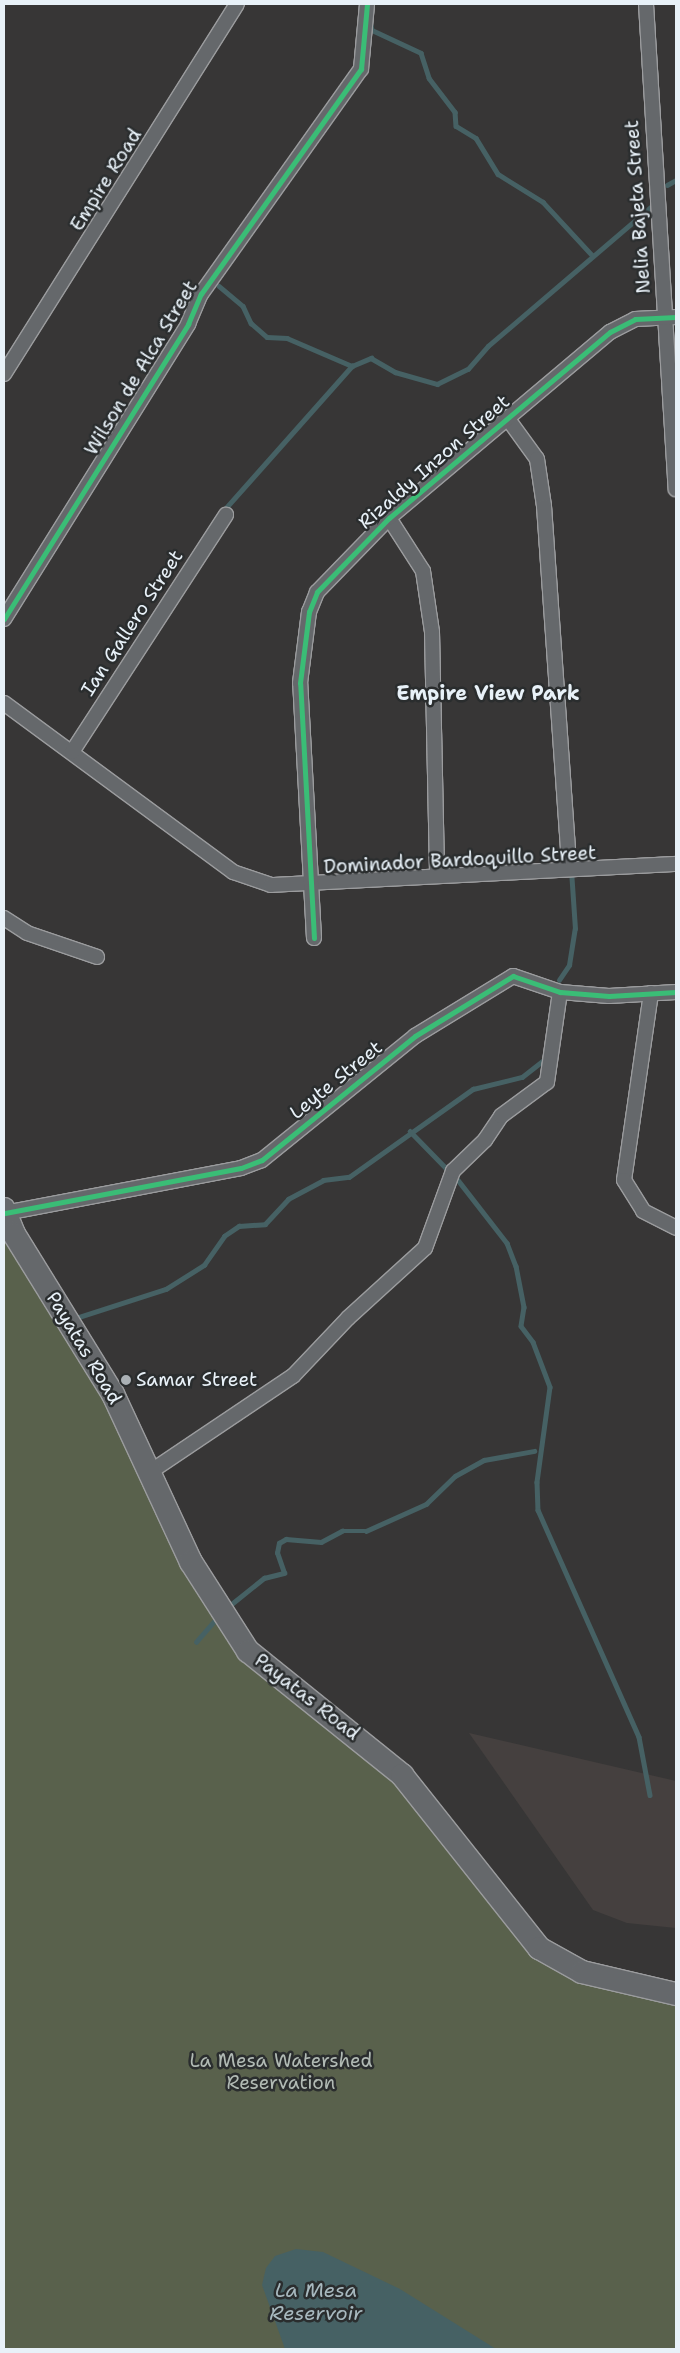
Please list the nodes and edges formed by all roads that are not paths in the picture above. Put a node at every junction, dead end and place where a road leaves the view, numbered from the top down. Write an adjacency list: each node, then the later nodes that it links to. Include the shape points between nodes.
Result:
1 (237, 4): 5 (street, Empire Road)
2 (646, 4): 4 (street, Nelia Bajeta Street, via 649,102)
3 (368, 8): 10 (street, Wilson de Alca Street, via 361,69 201,294 188,324)
4 (671, 317): 6 (street, Rizaldy Inzon Street, via 622,323); 7 (street, Nelia Bajeta Street)
5 (4, 374)
6 (511, 416): 9 (street, Rizaldy Inzon Street); 14 (street, via 537,459 544,506)
7 (676, 489)
8 (226, 515): 12 (street, Ian Gallero Street)
9 (389, 518): 15 (street, via 424,571 432,632); 16 (street, Rizaldy Inzon Street, via 317,592 309,612 300,712)
10 (4, 619)
11 (4, 702): 12 (street, Dominador Bardoquillo Street)
12 (72, 752): 16 (street, Dominador Bardoquillo Street, via 233,872 272,885)
13 (676, 864): 14 (street, Dominador Bardoquillo Street)
14 (569, 867): 15 (street, Dominador Bardoquillo Street)
15 (437, 875): 16 (street, Dominador Bardoquillo Street)
16 (309, 884): 18 (street, Rizaldy Inzon Street)
17 (4, 918): 19 (street, via 28,933)
18 (314, 938)
19 (98, 957)
20 (560, 992): 22 (street, Leyte Street, via 609,996); 23 (street, Leyte Street, via 513,976 415,1036 262,1160 241,1168); 25 (street, via 547,1082 501,1116 485,1140 454,1171 425,1248 348,1318 293,1376)
21 (676, 992): 22 (street, Leyte Street)
22 (651, 993): 24 (street, via 624,1180 642,1211)
23 (4, 1211): 25 (main road, Payatas Road, via 113,1394)
24 (676, 1228)
25 (150, 1472): 26 (main road, Payatas Road, via 191,1562 248,1651 402,1775 539,1948 582,1972)
26 (676, 1994)

